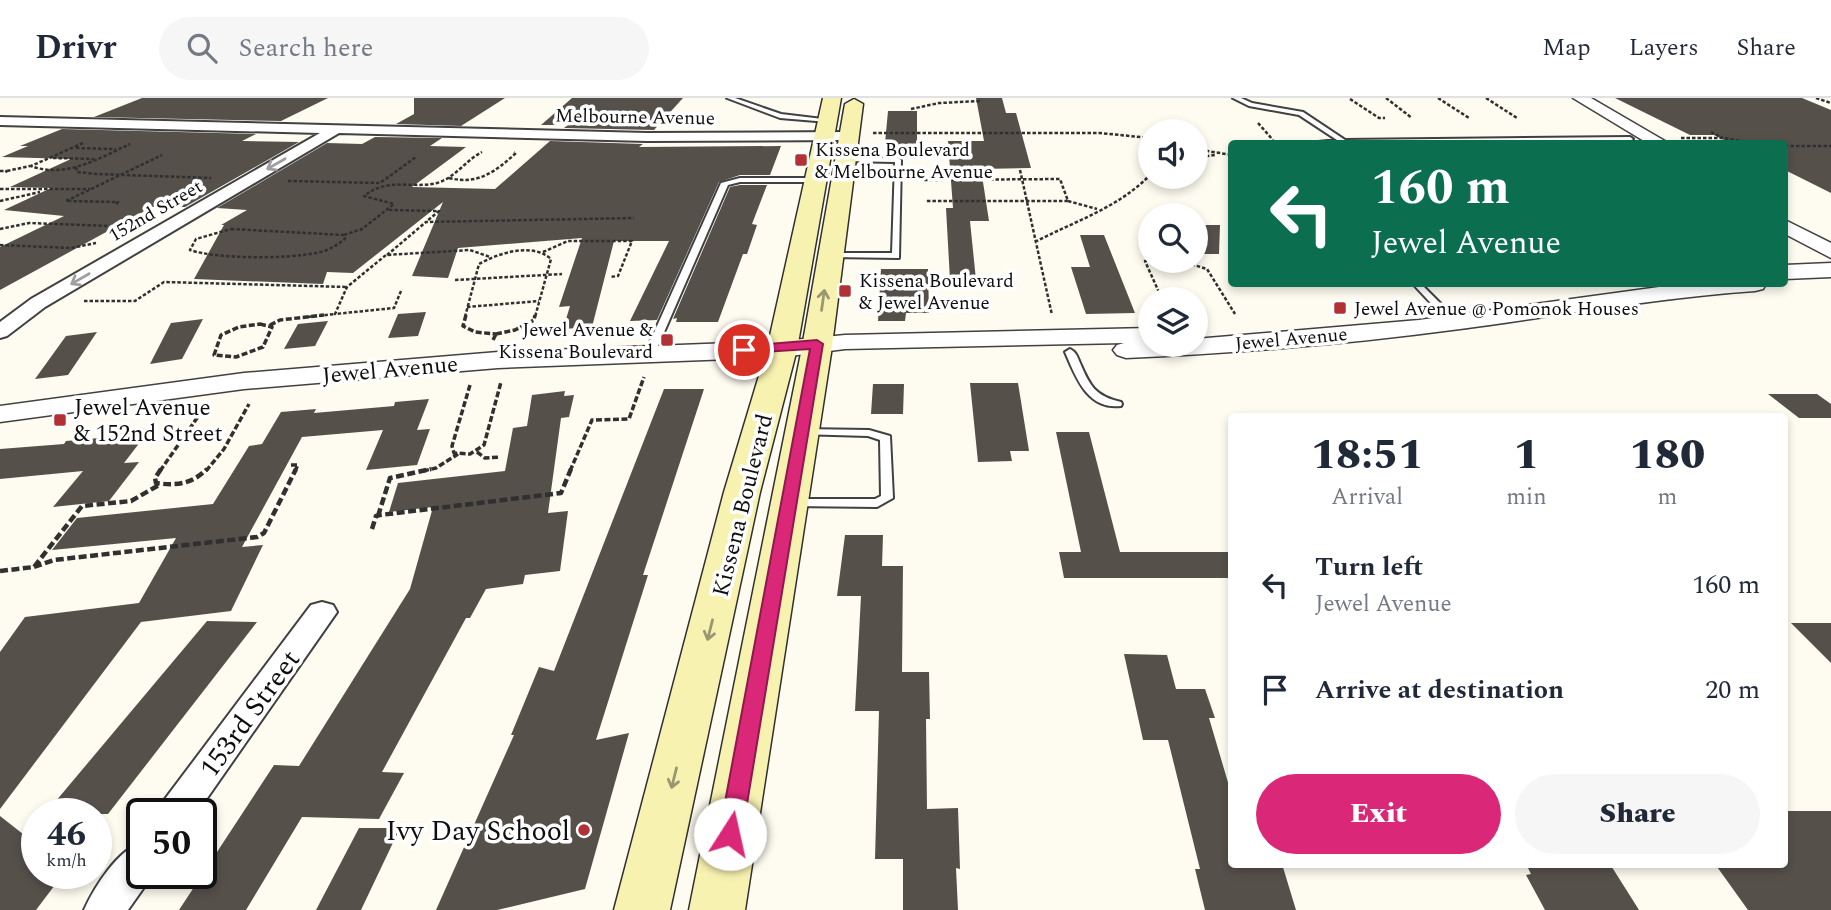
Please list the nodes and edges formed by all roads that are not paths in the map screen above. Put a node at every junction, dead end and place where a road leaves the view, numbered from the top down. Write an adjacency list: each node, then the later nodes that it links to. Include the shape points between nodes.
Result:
1 (730, 98): 7 (lane)
2 (832, 98): 7 (main road, Kissena Boulevard)
3 (854, 98): 9 (main road, Kissena Boulevard)
4 (1236, 98): 10 (lane, via 1301,113)
5 (1575, 101): 11 (street); 12 (street)
6 (0, 121): 8 (street, Melbourne Avenue)
7 (826, 128): 8 (street, Melbourne Avenue, via 647,136); 9 (street, Melbourne Avenue); 14 (main road, Kissena Boulevard)
8 (335, 130): 28 (street, 152nd Street, one-way to 28, via 38,303)
9 (858, 134): 13 (main road, Kissena Boulevard)
10 (1341, 140)
11 (1633, 140)
12 (1665, 140)
13 (846, 160): 19 (main road, Kissena Boulevard); 19 (lane, via 898,160 896,256)
14 (814, 180): 31 (main road, Kissena Boulevard); 33 (lane, via 725,183)
15 (1788, 211): 17 (street)
16 (1788, 228): 18 (street)
17 (1831, 234)
18 (1831, 252)
19 (830, 255): 31 (main road, Kissena Boulevard, one-way to 19)
20 (1831, 270): 21 (street)
21 (1788, 272)
22 (1831, 281): 23 (street)
23 (1788, 282)
24 (1420, 287): 27 (lane)
25 (1613, 287): 27 (street, Jewel Avenue)
26 (1718, 287): 32 (street, Jewel Avenue, via 1365,332)
27 (1444, 312): 29 (street, Jewel Avenue)
28 (0, 332)
29 (1208, 332)
30 (1138, 335): 31 (street, Jewel Avenue)
31 (805, 349): 32 (street, Jewel Avenue, via 864,355); 33 (street, Jewel Avenue); 36 (main road, Kissena Boulevard); 42 (main road, Kissena Boulevard, one-way to 42, via 743,492)
32 (1070, 352): 34 (lane, via 1090,394 1103,403)
33 (648, 363): 35 (street, Jewel Avenue, via 351,371)
34 (1117, 404)
35 (0, 414)
36 (802, 432): 37 (main road, Kissena Boulevard); 37 (lane, via 869,433 886,438 887,498 877,503)
37 (789, 503): 43 (main road, Kissena Boulevard)
38 (322, 612): 39 (street, 153rd Street)
39 (187, 798)
40 (126, 880): 41 (street)
41 (104, 910)
42 (642, 910)
43 (717, 910)

